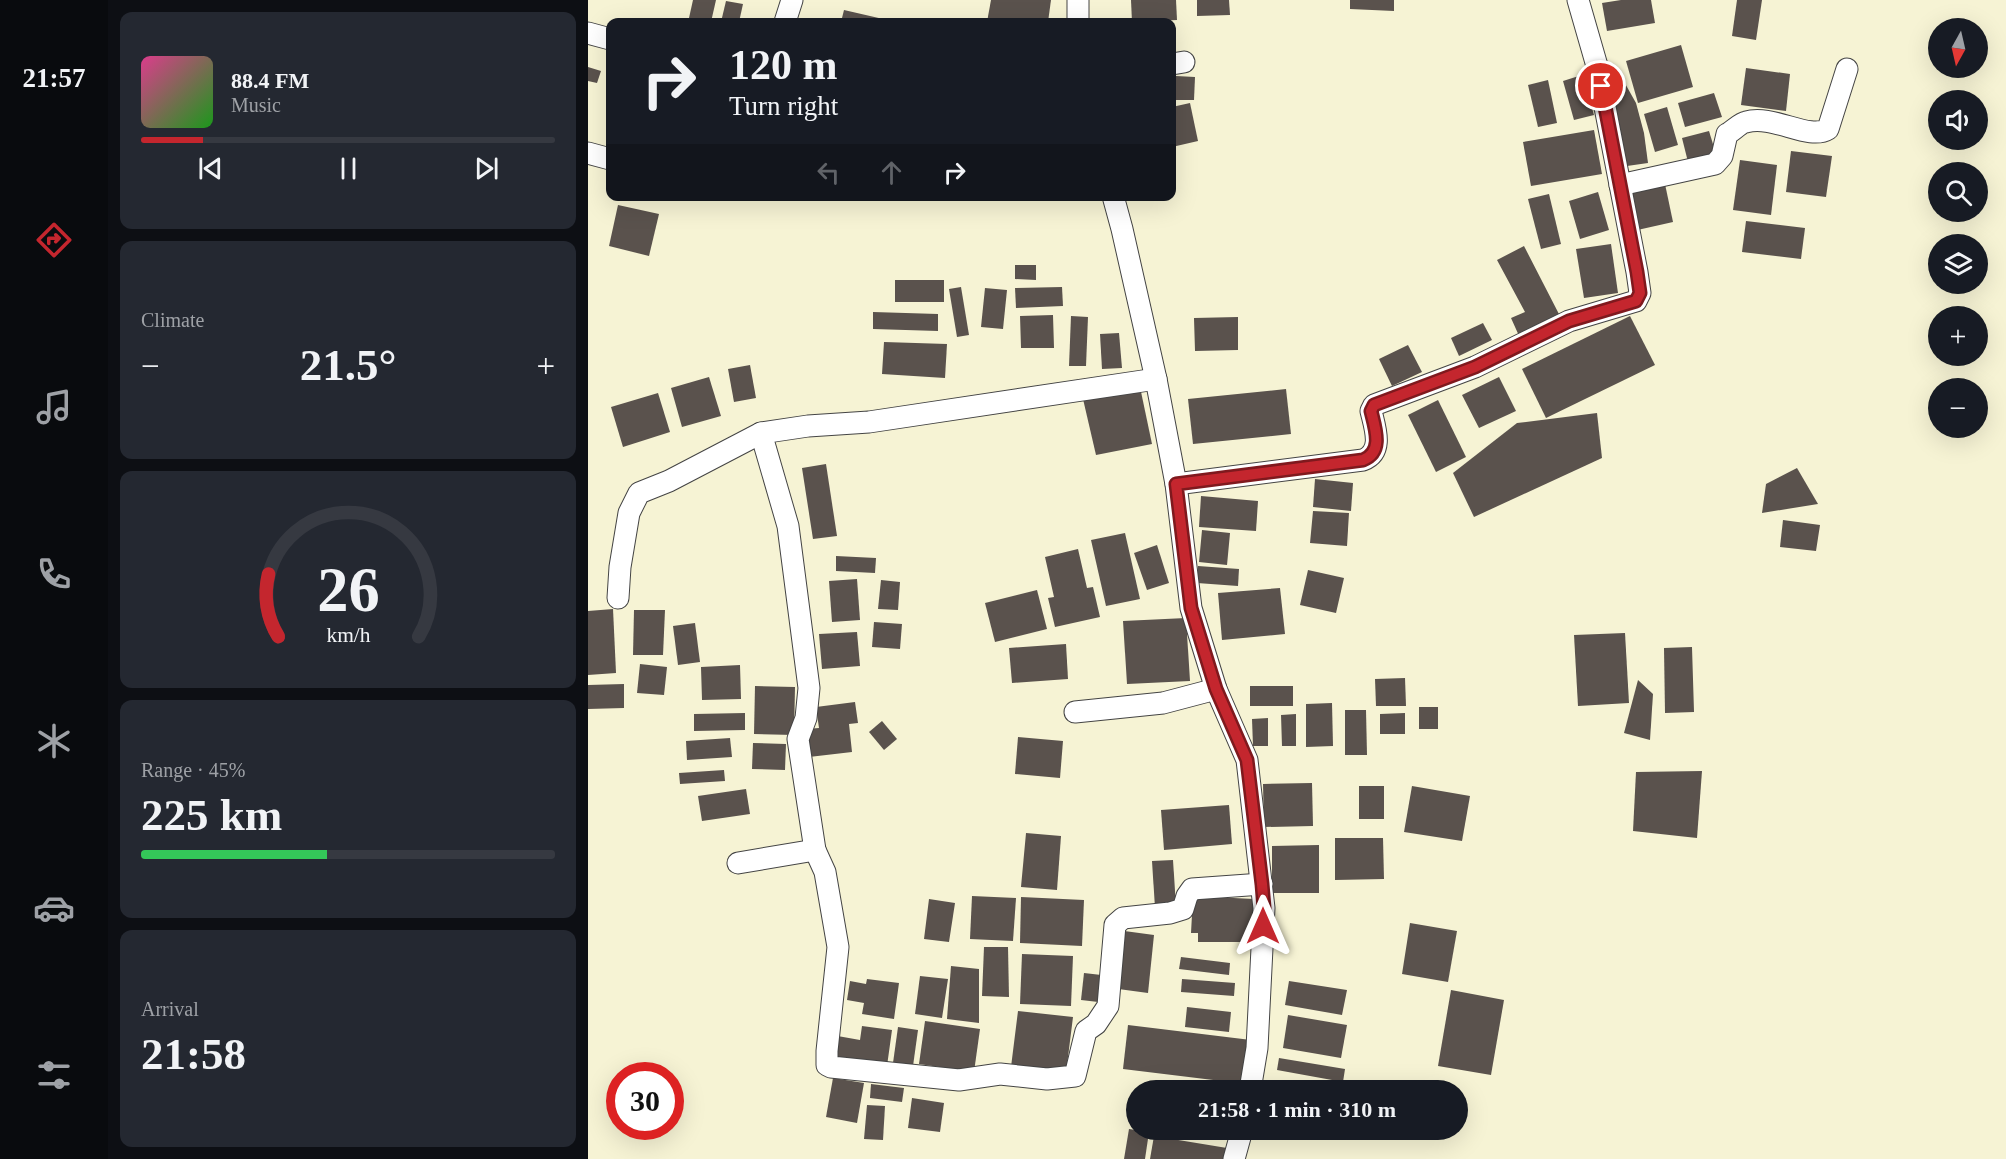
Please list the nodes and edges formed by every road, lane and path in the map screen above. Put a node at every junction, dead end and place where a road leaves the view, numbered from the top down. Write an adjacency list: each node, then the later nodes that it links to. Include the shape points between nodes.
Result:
1 (792, 0): 4 (street)
2 (1078, 0): 5 (street)
3 (1578, 0): 11 (street, via 1597,66)
4 (786, 18)
5 (1078, 18)
6 (588, 33): 7 (street)
7 (606, 38)
8 (1847, 69): 11 (street, via 1828,129 1822,133 1767,121 1745,122 1727,134 1722,156 1715,164)
9 (588, 153): 10 (street)
10 (606, 158)
11 (1620, 185): 15 (street, via 1640,293 1636,301 1569,321 1475,367 1374,405 1371,411 1376,450 1371,457)
12 (1114, 201): 13 (street)
13 (1156, 379): 14 (street, via 869,422); 15 (street)
14 (761, 434): 16 (street, via 639,493 629,513); 19 (street, via 790,538 809,688 806,718 798,739)
15 (1176, 484): 17 (street, via 1191,608)
16 (618, 598)
17 (1216, 689): 18 (street, via 1163,703); 21 (street, via 1247,760)
18 (1075, 712)
19 (814, 850): 20 (street); 21 (street, via 825,872 838,946 827,1065 959,1080 1000,1074 1047,1079 1075,1076 1086,1030 1096,1024 1108,1006 1115,925 1123,918 1183,909 1192,889)
20 (738, 863)
21 (1262, 884): 22 (street, via 1257,1047)
22 (1252, 1080)
23 (1239, 1140): 24 (street)
24 (1234, 1159)

